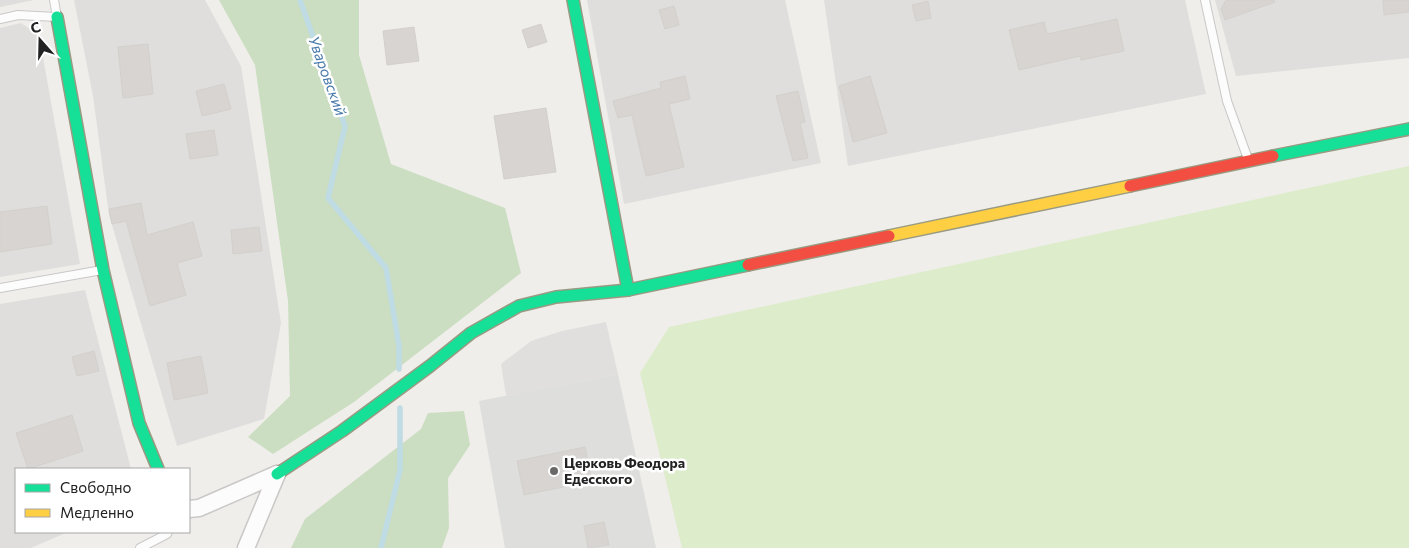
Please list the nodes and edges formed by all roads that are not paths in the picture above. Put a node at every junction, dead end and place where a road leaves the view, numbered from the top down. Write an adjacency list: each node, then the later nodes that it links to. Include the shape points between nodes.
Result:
1 (54, 0): 4 (lane)
2 (573, 0): 10 (street)
3 (1205, 0): 7 (lane, via 1227,101)
4 (57, 17): 5 (lane, via 18,15); 8 (street)
5 (0, 19)
6 (1409, 129): 7 (street)
7 (1249, 161): 10 (street)
8 (103, 270): 9 (lane); 11 (street, via 139,423)
9 (0, 288)
10 (628, 290): 12 (street, via 556,297 519,306 471,333 350,425)
11 (158, 468)
12 (277, 474): 13 (street, via 199,508); 16 (street)
13 (190, 509)
14 (168, 533): 15 (lane)
15 (140, 548)
16 (246, 548)

